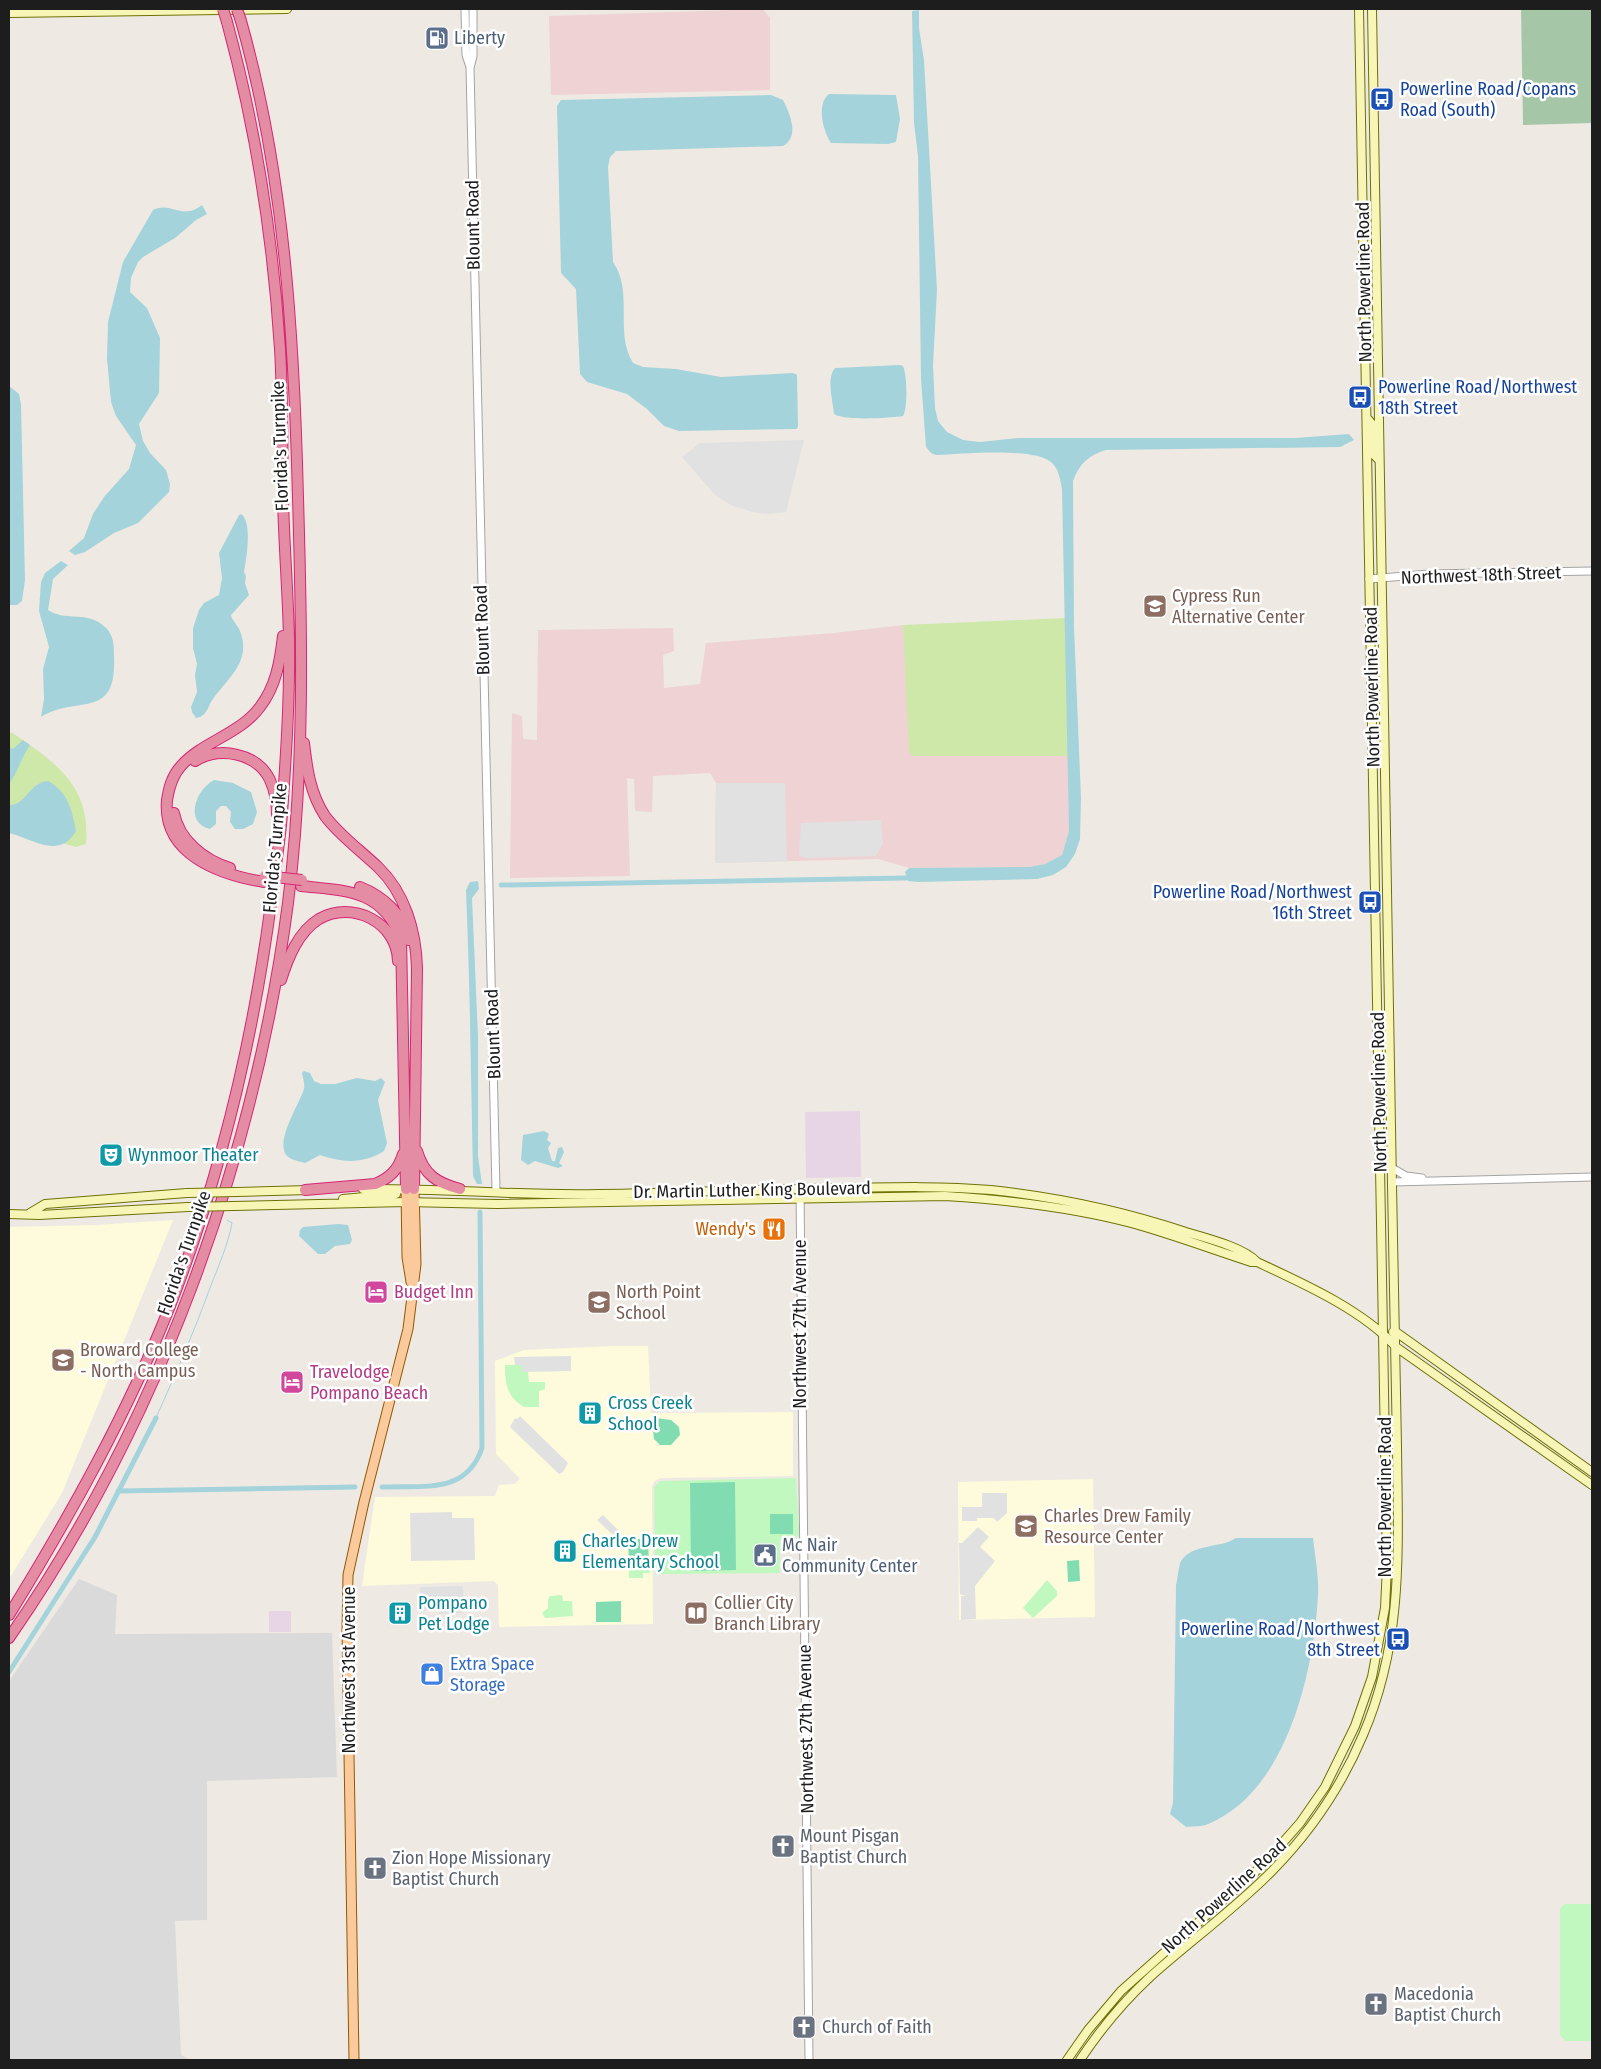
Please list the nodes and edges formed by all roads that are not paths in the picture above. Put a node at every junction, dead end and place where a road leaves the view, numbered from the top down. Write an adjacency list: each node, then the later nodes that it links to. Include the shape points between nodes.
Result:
1 (194, 9): 4 (main road); 9 (main road)
2 (223, 9): 19 (highway, Florida's Turnpike, bridge, via 243,82 273,259 280,353)
3 (237, 9): 20 (highway, Florida's Turnpike, bridge, via 259,89 286,256 294,349)
4 (287, 9)
5 (464, 9): 11 (street, Blount Road, via 466,56)
6 (473, 9): 11 (street, Blount Road, via 474,56)
7 (1359, 9): 12 (main road, North Powerline Road)
8 (1372, 9): 13 (main road, North Powerline Road)
9 (63, 10): 10 (main road)
10 (9, 13)
11 (470, 68): 42 (street, Blount Road)
12 (1361, 131): 13 (main road); 14 (main road, North Powerline Road)
13 (1374, 145): 15 (main road, North Powerline Road)
14 (1366, 418): 15 (main road, via 1373,425 1373,454); 18 (main road, North Powerline Road)
15 (1379, 460): 17 (main road, North Powerline Road)
16 (1592, 571): 17 (street, Northwest 18th Street)
17 (1380, 578): 18 (street, Northwest 18th Street); 23 (main road, North Powerline Road)
18 (1369, 579): 21 (main road, North Powerline Road)
19 (286, 607): 25 (highway, Florida's Turnpike, via 289,637 287,727); 26 (highway, via 278,671 270,692 246,722 181,766 170,783 167,805 171,829 185,849 198,860 229,874)
20 (301, 707): 28 (highway, Florida's Turnpike, via 288,900); 30 (highway, via 307,771 317,801 335,827 390,881 412,926 417,955)
21 (1372, 712): 22 (main road, North Powerline Road); 23 (main road)
22 (1373, 727): 24 (main road); 32 (main road, North Powerline Road)
23 (1383, 728): 24 (main road, North Powerline Road)
24 (1384, 743): 33 (main road, North Powerline Road)
25 (278, 849): 26 (highway, via 275,793 264,770 252,760 223,752 208,754 189,766 173,793 174,817 184,837 213,861); 63 (highway, Florida's Turnpike, via 264,960 246,1050 197,1226 170,1305 95,1469)
26 (265, 879): 27 (highway)
27 (302, 883): 29 (highway, via 362,894 376,902 396,925 403,948); 30 (highway, via 348,884 373,893 385,900 402,923 410,945 412,1042)
28 (272, 1005): 29 (highway, via 292,949 306,930 332,914 349,912 366,916 380,924 397,952 400,1037); 64 (highway, Florida's Turnpike, via 253,1091 211,1230 183,1308 147,1394 106,1475 67,1547)
29 (404, 1056): 31 (highway)
30 (416, 1066): 31 (highway)
31 (410, 1143): 39 (highway); 40 (highway, via 426,1172 443,1185); 41 (highway, via 386,1180 375,1184)
32 (1380, 1154): 36 (main road); 37 (main road, North Powerline Road)
33 (1392, 1168): 35 (street, via 1406,1176); 36 (main road, North Powerline Road)
34 (1592, 1177): 35 (street)
35 (1432, 1181): 36 (street)
36 (1392, 1182): 49 (main road, North Powerline Road)
37 (1381, 1185): 49 (main road); 57 (main road, North Powerline Road)
38 (800, 1188): 43 (main road, Dr. Martin Luther King Boulevard); 45 (street, Northwest 27th Avenue); 52 (main road, Dr. Martin Luther King Boulevard, via 982,1190)
39 (410, 1189): 40 (main road, Dr. Martin Luther King Boulevard); 41 (main road, Dr. Martin Luther King Boulevard); 47 (main road, Northwest 31st Avenue); 50 (main road)
40 (460, 1189): 42 (main road, Dr. Martin Luther King Boulevard)
41 (305, 1190): 53 (main road, Dr. Martin Luther King Boulevard, bridge, via 45,1204)
42 (496, 1191): 44 (main road, Dr. Martin Luther King Boulevard)
43 (675, 1192): 44 (main road, Dr. Martin Luther King Boulevard); 46 (main road)
44 (647, 1193): 48 (main road, via 645,1196 617,1198)
45 (800, 1197): 46 (main road, Dr. Martin Luther King Boulevard); 51 (main road, Dr. Martin Luther King Boulevard, via 945,1196); 80 (street, Northwest 27th Avenue)
46 (645, 1201): 48 (main road, Dr. Martin Luther King Boulevard)
47 (411, 1202): 48 (main road, Dr. Martin Luther King Boulevard); 50 (main road, Dr. Martin Luther King Boulevard); 79 (main road, Northwest 31st Avenue, via 416,1264 408,1328 348,1575 346,1631)
48 (613, 1202)
49 (1392, 1202): 56 (main road, North Powerline Road)
50 (320, 1204): 53 (main road, Dr. Martin Luther King Boulevard, bridge)
51 (1048, 1206): 52 (main road, via 1055,1203); 55 (main road, Dr. Martin Luther King Boulevard, via 1132,1223)
52 (1093, 1206): 55 (main road, Dr. Martin Luther King Boulevard, via 1201,1236 1251,1256)
53 (30, 1213): 54 (main road)
54 (9, 1214)
55 (1257, 1262): 57 (main road, Dr. Martin Luther King Boulevard, via 1323,1295)
56 (1396, 1332): 57 (main road); 58 (main road, North Powerline Road); 59 (main road)
57 (1383, 1333): 58 (main road, Dr. Martin Luther King Boulevard); 61 (main road, North Powerline Road)
58 (1396, 1347): 60 (main road, Dr. Martin Luther King Boulevard); 62 (main road, North Powerline Road)
59 (1592, 1472)
60 (1592, 1486)
61 (1386, 1497): 62 (main road); 65 (main road, North Powerline Road, via 1385,1608)
62 (1398, 1523): 67 (main road, North Powerline Road, via 1396,1608)
63 (9, 1615)
64 (9, 1638)
65 (1375, 1663): 66 (main road, North Powerline Road); 67 (main road)
66 (1372, 1677): 68 (main road); 69 (main road, North Powerline Road, via 1355,1726)
67 (1382, 1682): 68 (main road, North Powerline Road)
68 (1378, 1694): 71 (main road, North Powerline Road, via 1353,1759)
69 (1324, 1787): 70 (main road, North Powerline Road); 71 (main road)
70 (1315, 1800): 72 (main road); 73 (main road, North Powerline Road, via 1264,1864)
71 (1326, 1804): 72 (main road, North Powerline Road)
72 (1317, 1817): 74 (main road, North Powerline Road, via 1270,1873)
73 (1211, 1910): 74 (main road); 75 (main road, North Powerline Road)
74 (1206, 1930): 76 (main road, North Powerline Road)
75 (1182, 1936): 76 (main road); 77 (main road, North Powerline Road, via 1131,1980)
76 (1176, 1955): 78 (main road, North Powerline Road, via 1119,2008)
77 (1095, 2020): 78 (main road); 81 (main road, North Powerline Road)
78 (1092, 2043): 82 (main road, North Powerline Road)
79 (354, 2060)
80 (809, 2060)
81 (1069, 2060)
82 (1080, 2060)

